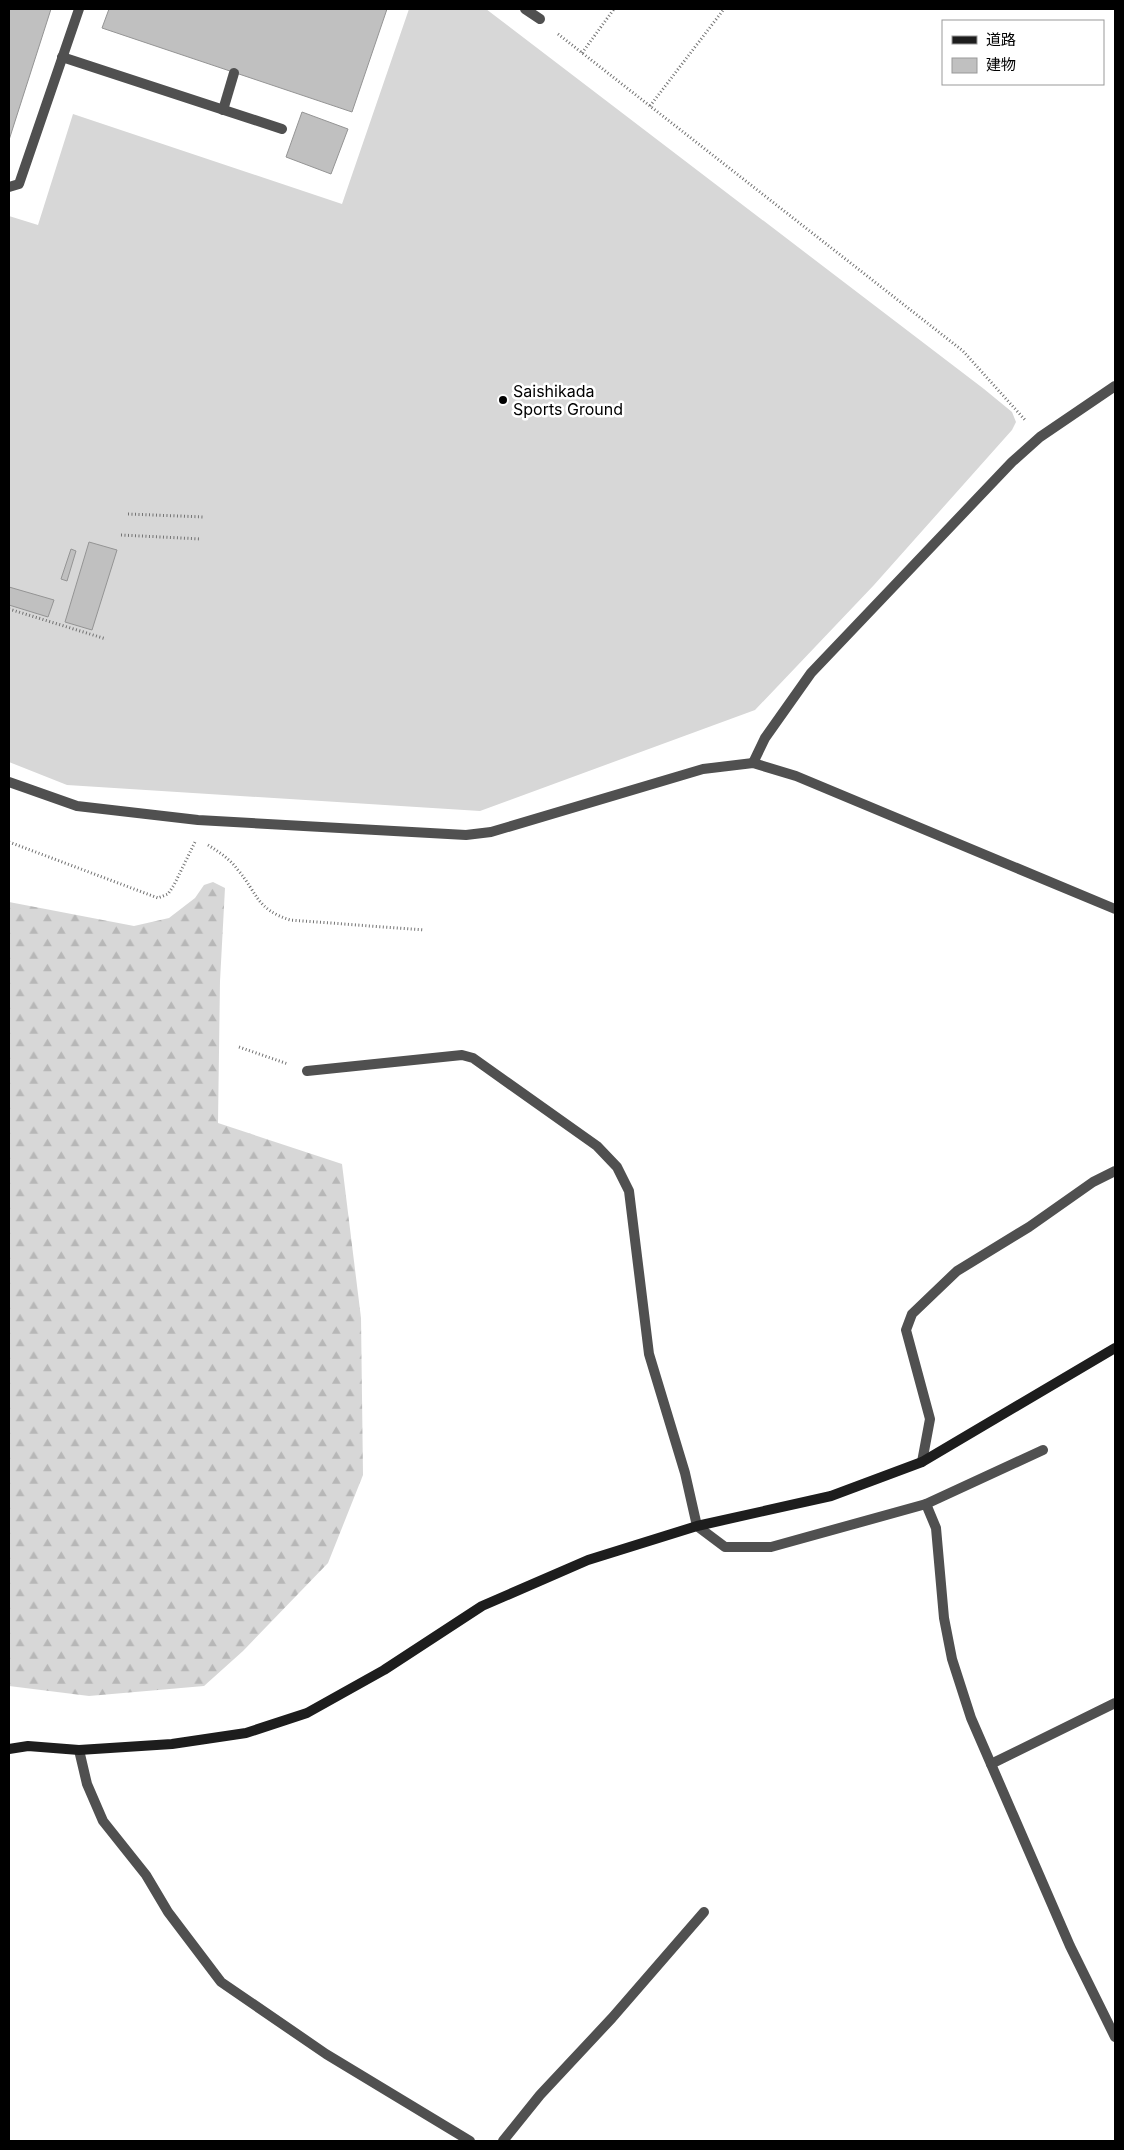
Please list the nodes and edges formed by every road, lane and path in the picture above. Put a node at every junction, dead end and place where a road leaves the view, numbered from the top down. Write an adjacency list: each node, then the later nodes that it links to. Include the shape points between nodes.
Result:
1 (79, 9): 7 (street)
2 (525, 9): 5 (street)
3 (614, 9): 6 (path)
4 (724, 9): 9 (path)
5 (540, 20): 6 (path)
6 (582, 53): 9 (path)
7 (62, 57): 10 (street); 12 (street, via 19,184)
8 (234, 73): 10 (street)
9 (650, 106): 14 (path, via 963,351)
10 (223, 110): 11 (street)
11 (282, 129)
12 (9, 187)
13 (1115, 386): 14 (street)
14 (1040, 437): 21 (street, via 1012,462 811,673 764,738)
15 (128, 514): 16 (path)
16 (204, 517)
17 (121, 535): 18 (path)
18 (201, 539)
19 (9, 609): 20 (path)
20 (106, 639)
21 (753, 763): 22 (street, via 703,769 491,832 466,835 198,820 77,806); 24 (street, via 796,776)
22 (9, 782)
23 (9, 842): 25 (path, via 158,898 168,894 174,886 196,838 222,854 238,869 259,902 274,915 290,920)
24 (1115, 910)
25 (424, 930)
26 (239, 1047): 27 (path)
27 (307, 1071): 33 (street, via 462,1055 473,1058 597,1146 617,1168 630,1191 649,1354 685,1473)
28 (1115, 1171): 31 (street, via 957,1271 912,1314 906,1330 930,1419)
29 (1115, 1348): 31 (street)
30 (1043, 1450): 32 (street)
31 (922, 1462): 33 (street, via 831,1496)
32 (926, 1504): 33 (street, via 771,1547 725,1547); 37 (street, via 936,1528 944,1618 952,1659 971,1718)
33 (697, 1526): 36 (street, via 588,1560 482,1606 384,1670 307,1712 246,1733 172,1744)
34 (1115, 1703): 37 (street)
35 (9, 1749): 36 (street, via 28,1746)
36 (79, 1750): 40 (street, via 87,1784 103,1821 146,1875 220,1982 326,2054)
37 (991, 1764): 39 (street, via 1070,1946)
38 (704, 1912): 41 (street, via 540,2095)
39 (1115, 2037)
40 (470, 2141)
41 (503, 2141)

